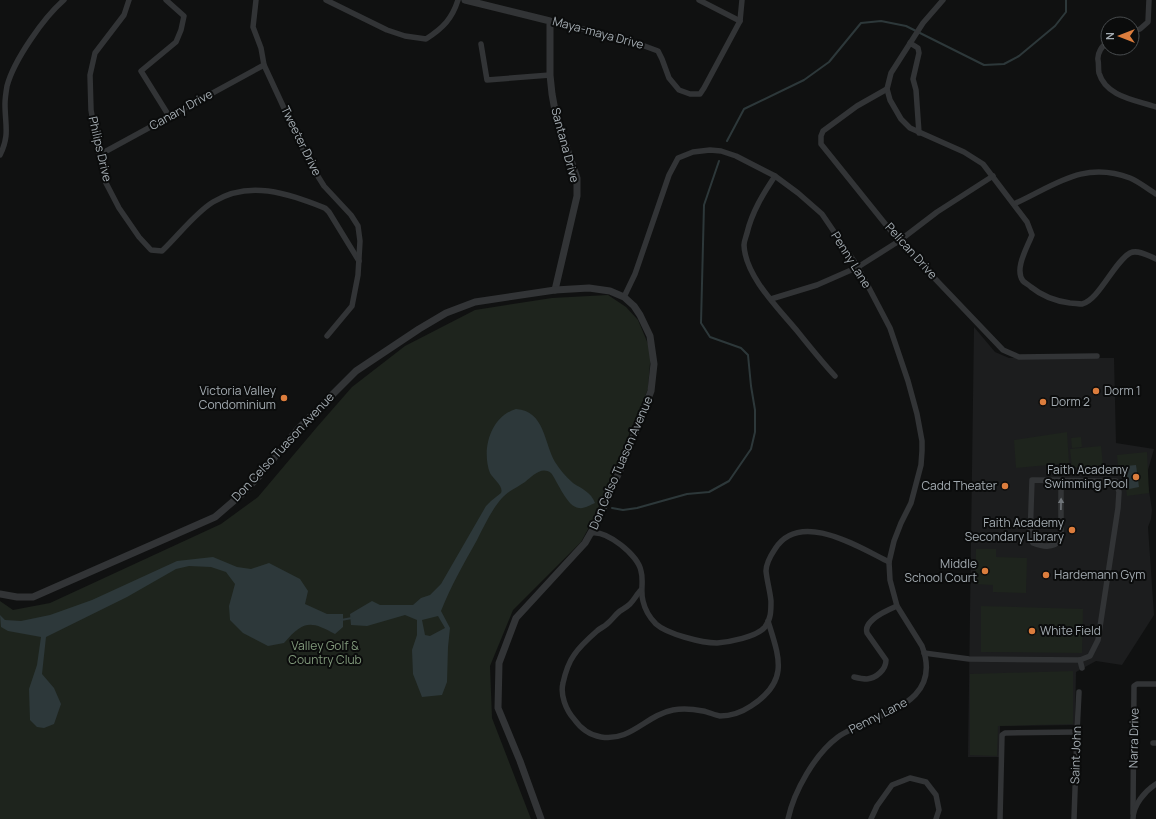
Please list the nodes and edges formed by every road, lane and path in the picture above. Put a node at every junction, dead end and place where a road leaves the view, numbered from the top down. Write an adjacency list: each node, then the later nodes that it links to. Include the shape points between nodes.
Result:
1 (64, 0): 24 (street, via 48,16 14,69 7,86 7,136)
2 (129, 0): 25 (street, Philips Drive, via 124,16 95,53 90,75 91,110)
3 (166, 0): 22 (street, via 184,16 182,30 176,42 141,71)
4 (256, 0): 18 (street, Tweeter Drive, via 253,27)
5 (326, 0): 6 (street, via 387,30 426,39 440,30 455,12)
6 (458, 0)
7 (465, 0): 12 (street, Maya-maya Drive)
8 (699, 0): 13 (street)
9 (742, 0): 13 (street, Maya-maya Drive)
10 (943, 0): 15 (street, via 922,23)
11 (1149, 0): 14 (street, via 1148,22)
12 (550, 21): 13 (street, Maya-maya Drive, via 658,50 669,78 679,90 700,94); 19 (street, Santana Drive)
13 (740, 21)
14 (1140, 29)
15 (910, 42): 20 (street, via 891,73); 23 (street, via 918,48 919,53 913,78)
16 (481, 44): 19 (street, via 487,80)
17 (1100, 53): 21 (street, via 1100,74 1109,88 1123,97)
18 (264, 65): 22 (street, Canary Drive); 32 (street, Tweeter Drive, via 309,162 324,186 358,226)
19 (550, 75): 34 (street, Santana Drive, via 556,116 577,178 577,196)
20 (887, 89): 23 (street, via 901,119); 30 (street, Pelican Drive, via 857,106 820,136 821,144)
21 (1156, 107)
22 (169, 116): 25 (street, Canary Drive)
23 (919, 133): 27 (street, via 964,152 983,164)
24 (0, 155)
25 (99, 155): 32 (street, Philips Drive, via 106,182 119,208 151,250 162,251 213,202 240,190 267,190 294,196 325,208)
26 (776, 176): 33 (street, Penny Lane, via 822,214); 35 (street, Penny Lane, via 721,151 693,152 678,158 669,175 635,274); 36 (street, via 761,198 749,224 744,244 749,266)
27 (993, 176): 29 (street); 30 (street, via 937,212)
28 (1156, 194): 29 (street, via 1130,178 1111,172 1090,172 1061,179)
29 (1014, 204): 31 (street, via 1027,222 1032,235 1019,272 1023,281 1041,295 1082,304 1100,290 1114,269 1131,253 1140,252)
30 (899, 241): 33 (street); 38 (street, Pelican Drive, via 1003,350 1019,357)
31 (1156, 259)
32 (359, 261): 37 (street, Tweeter Drive, via 352,306)
33 (858, 267): 36 (street, via 817,285); 42 (street, Penny Lane, via 890,328 908,381 922,441 921,465 911,503 894,541)
34 (555, 290): 35 (street, Don Celso Tuason Avenue, via 589,288 610,291); 44 (street, Don Celso Tuason Avenue, via 475,302 446,313 377,356 331,394 243,494 215,517 33,597)
35 (624, 297): 41 (street, Don Celso Tuason Avenue, via 640,314 650,336 654,364 651,391 624,461)
36 (771, 299): 39 (street)
37 (327, 336)
38 (1097, 356)
39 (835, 376)
40 (1061, 480): 40 (street, one-way to 40, via 1032,480 1030,538 1033,543 1040,546 1053,546 1061,539); 48 (street, via 1116,481 1119,492 1098,640 1090,656)
41 (591, 533): 43 (street, via 597,532 620,543 628,550 641,570); 56 (street, Don Celso Tuason Avenue, via 585,543 516,618 499,663 498,708)
42 (889, 562): 45 (street, Penny Lane, via 890,580); 46 (street, via 854,544 818,532 798,531 785,537 770,556 766,570 771,600)
43 (641, 590): 46 (street, via 645,608 657,625 698,640 715,643 732,641 764,628); 46 (street, via 631,604 598,630 573,656 562,684 566,708 578,726 598,737 610,739 621,736 672,710 687,709 720,716 735,715 759,701 771,690 779,664 778,651)
44 (0, 594)
45 (897, 606): 47 (street, Penny Lane); 50 (street, via 875,618 866,630 886,660 884,669 875,677)
46 (768, 621)
47 (924, 653): 48 (street, via 970,658); 57 (street, Penny Lane, via 926,672 914,698 837,738 820,755 803,780)
48 (1080, 660): 49 (street)
49 (1082, 668)
50 (854, 677)
51 (1156, 684): 55 (street, Narra Drive, via 1134,686)
52 (1079, 692): 53 (street, Saint John)
53 (1077, 732): 60 (street, via 1002,735); 61 (street, Saint John)
54 (1156, 784): 55 (street, via 1140,800)
55 (1133, 816)
56 (541, 819)
57 (788, 819)
58 (871, 819): 59 (street, via 892,785 910,778 926,782 936,795 939,810)
59 (936, 819)
60 (1000, 819)
61 (1074, 819)

